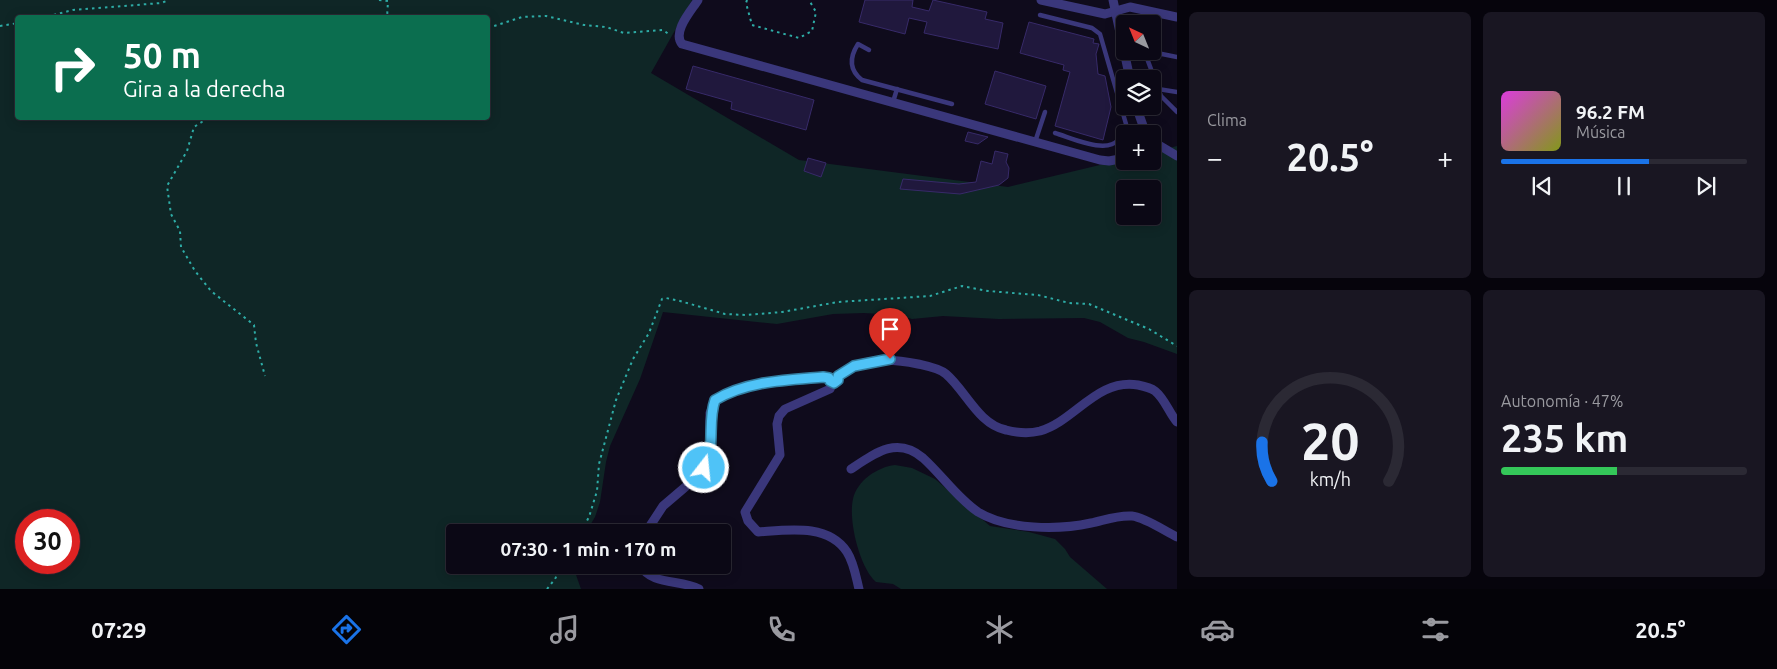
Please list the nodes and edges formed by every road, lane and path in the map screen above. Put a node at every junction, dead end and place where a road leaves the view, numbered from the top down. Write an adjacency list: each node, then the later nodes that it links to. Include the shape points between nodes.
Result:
1 (169, 0): 10 (path)
2 (379, 0): 8 (path)
3 (698, 0): 17 (street, via 678,33)
4 (747, 0): 5 (path, via 752,25 799,38 812,31 816,12)
5 (809, 0)
6 (1041, 0): 9 (street, via 1106,14)
7 (1113, 0): 9 (street)
8 (388, 1): 11 (path)
9 (1116, 10): 13 (street, via 1139,8); 20 (street)
10 (53, 15)
11 (387, 15)
12 (1040, 15): 22 (lane, via 1092,28 1100,34)
13 (1177, 17)
14 (15, 24): 15 (path)
15 (0, 26)
16 (490, 27): 17 (path, via 522,17 546,16 624,33 663,30)
17 (679, 40): 27 (street, via 682,44)
18 (869, 50): 23 (lane, via 858,44 853,51 851,65 854,74 862,80)
19 (1177, 57): 21 (lane, via 1146,53)
20 (1126, 70)
21 (1152, 70)
22 (1115, 82): 32 (lane, via 1126,124 1120,140 1111,146 1099,146)
23 (897, 89): 27 (lane); 28 (lane)
24 (1161, 89): 25 (lane)
25 (1177, 92)
26 (1161, 96): 30 (lane)
27 (893, 102): 33 (street)
28 (952, 104)
29 (1045, 112): 33 (lane)
30 (1177, 112)
31 (205, 120): 38 (path, via 194,127 187,152 167,186 171,214 180,231 181,247 196,271 211,291 254,325)
32 (1055, 133)
33 (1035, 142): 36 (street, via 1100,160)
34 (1161, 146): 35 (street)
35 (1177, 156)
36 (1116, 160)
37 (1177, 346): 42 (path, via 1149,329 1089,304 1069,304 1038,295 962,286 930,296 838,302 801,310 746,315 725,314 680,301 662,300 616,400 599,464 597,491)
38 (265, 376)
39 (833, 379): 40 (street, via 854,366 890,359 928,366 944,372 982,416 1003,430 1023,434 1053,425 1101,391 1130,384 1155,391); 43 (street, via 777,381 729,391 715,400 710,413 710,459 697,477 664,506); 49 (street, via 830,389 785,409 779,416 780,455 745,512 758,532 817,532 838,542 852,562)
40 (1177, 422)
41 (851, 469): 44 (street, via 880,450 907,449 916,452 933,467 966,503 999,520 1060,528 1118,516 1135,516)
42 (585, 524)
43 (652, 524)
44 (1177, 537)
45 (558, 574): 47 (path)
46 (647, 574): 48 (street)
47 (547, 589)
48 (699, 589)
49 (859, 589)

